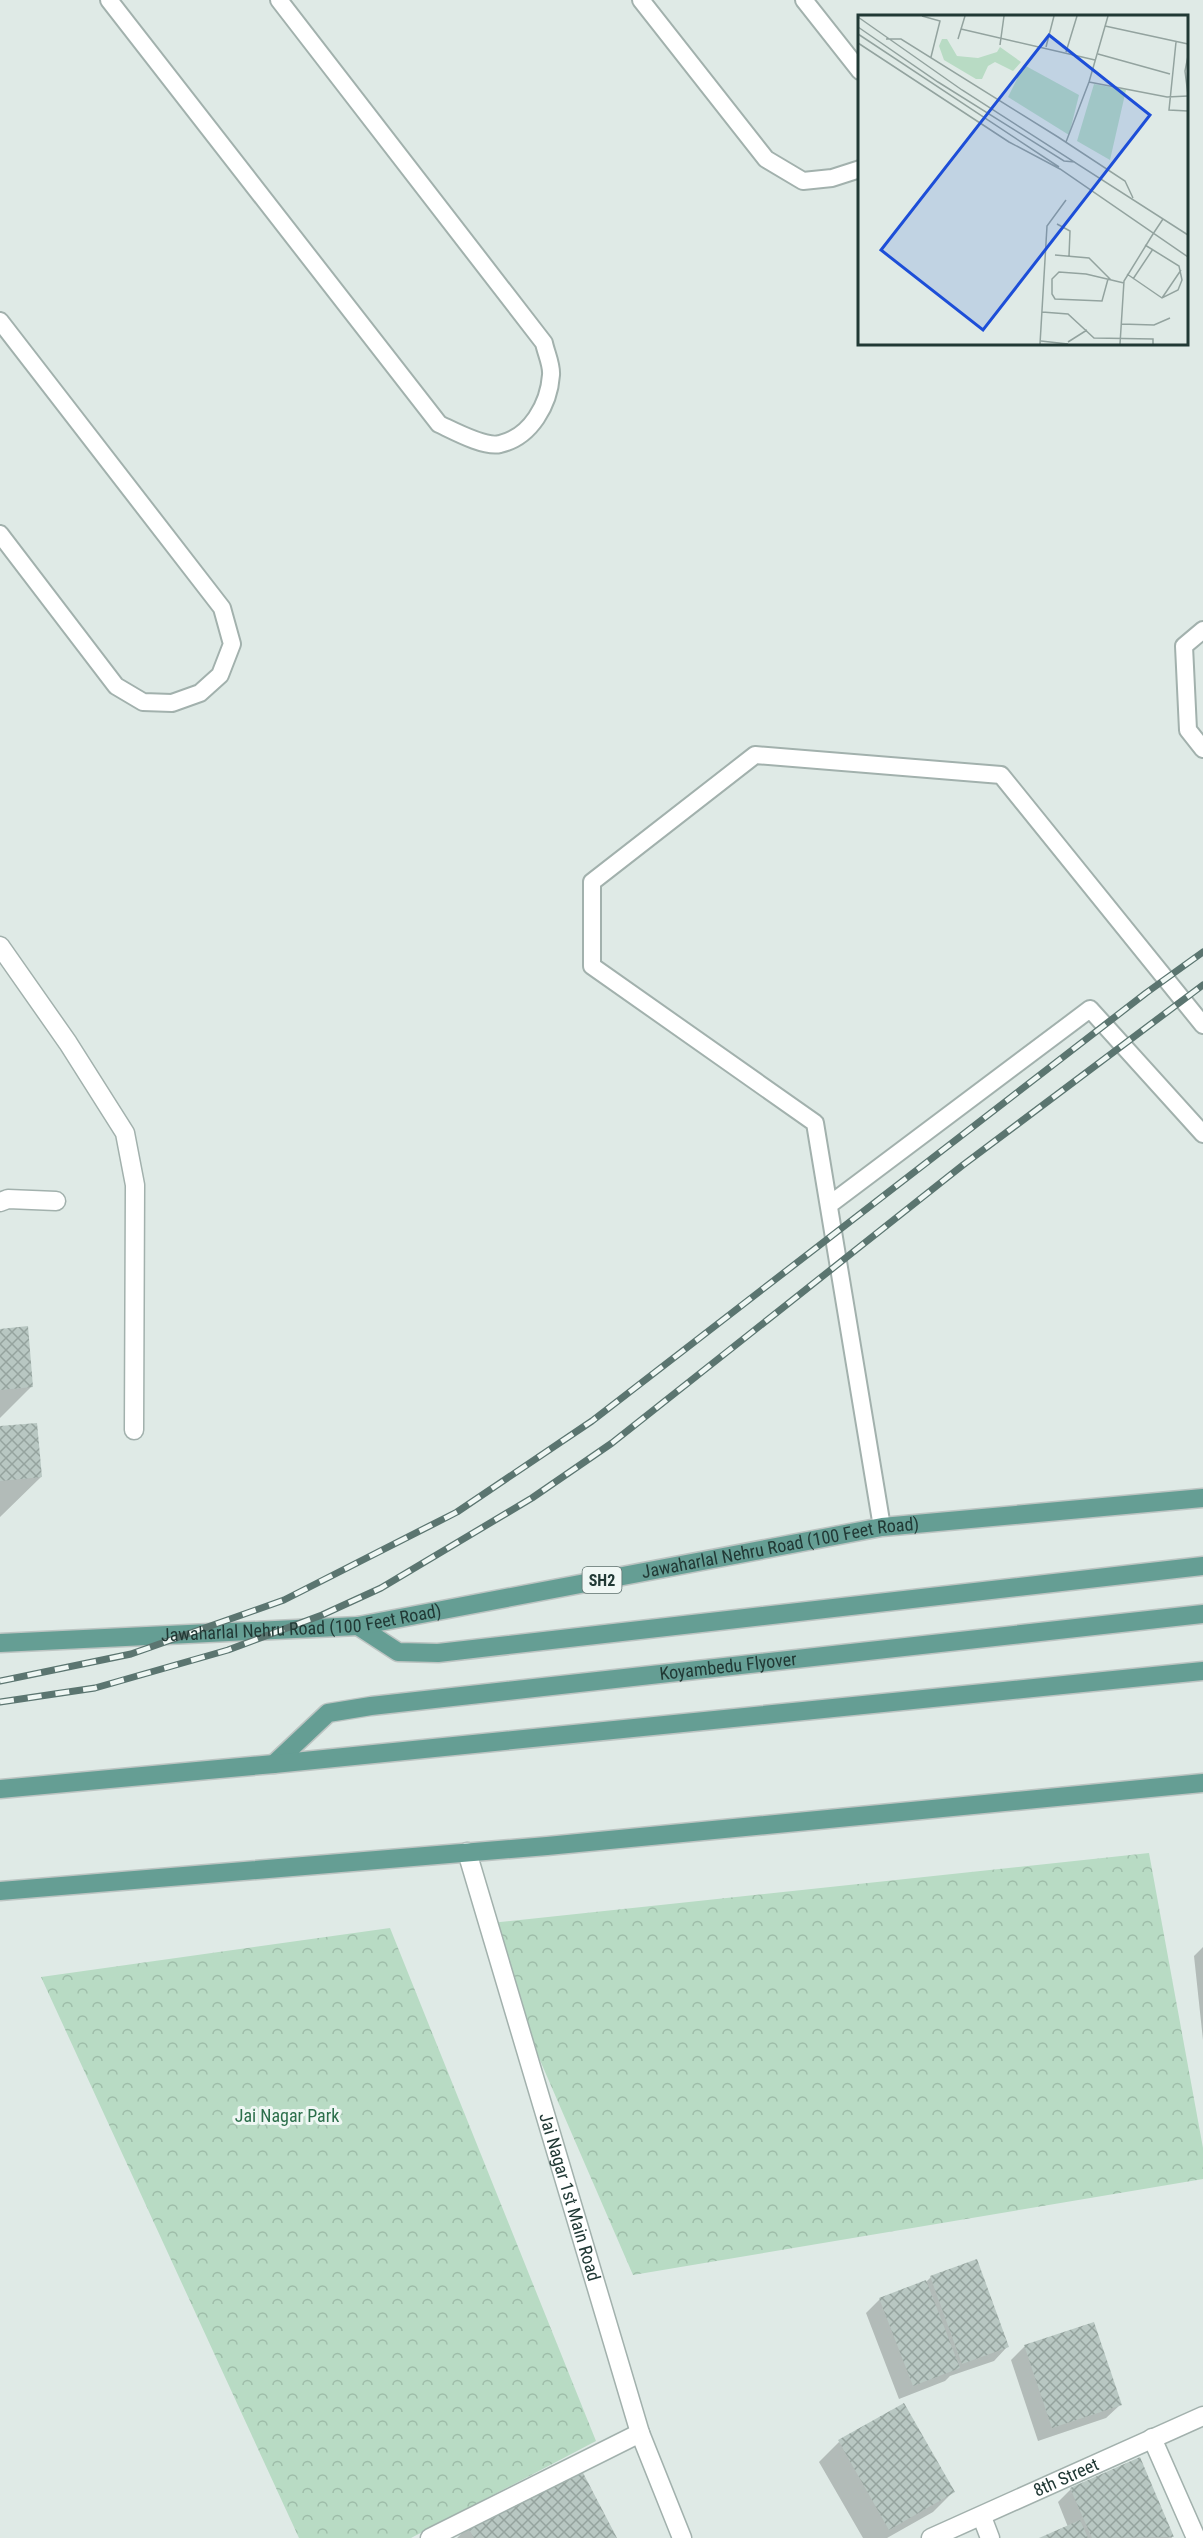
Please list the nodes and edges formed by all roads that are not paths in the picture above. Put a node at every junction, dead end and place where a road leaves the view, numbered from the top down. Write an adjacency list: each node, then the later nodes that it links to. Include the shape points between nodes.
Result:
1 (110, 0): 2 (lane, via 439,424 499,445 527,432 546,400 552,372 544,344)
2 (279, 0)
3 (641, 0): 6 (lane, via 766,159 803,181)
4 (804, 0): 5 (lane)
5 (858, 68)
6 (858, 170)
7 (0, 321): 8 (lane, via 222,608 232,644 220,675 200,693 172,703 143,702 116,686)
8 (0, 534)
9 (1203, 630): 10 (lane, via 1184,646 1188,730)
10 (1203, 749)
11 (0, 946): 17 (street, via 125,1133 135,1185)
12 (1203, 1025): 16 (lane, via 1001,775 755,755 592,882 592,966 815,1123)
13 (1203, 1134): 16 (lane, via 1090,1009)
14 (0, 1202): 15 (street)
15 (56, 1202)
16 (829, 1205): 19 (lane)
17 (134, 1430)
18 (1203, 1498): 19 (main road, Jawaharlal Nehru Road (100 Feet Road) / SH2)
19 (882, 1527): 22 (main road, Jawaharlal Nehru Road (100 Feet Road) / SH2)
20 (1203, 1566): 22 (main road, via 438,1653 398,1652)
21 (1203, 1614): 25 (main road, Koyambedu Flyover, via 371,1706 328,1713)
22 (358, 1626): 23 (main road, Jawaharlal Nehru Road (100 Feet Road) / SH2)
23 (0, 1643)
24 (1203, 1671): 25 (main road)
25 (274, 1764): 27 (main road)
26 (1203, 1783): 28 (main road)
27 (0, 1789)
28 (466, 1852): 29 (main road); 31 (street, Jai Nagar 1st Main Road)
29 (0, 1891)
30 (1203, 2416): 32 (street, 8th Street)
31 (640, 2433): 34 (street); 35 (street, Jai Nagar 1st Main Road)
32 (1152, 2438): 33 (street, 8th Street); 38 (street)
33 (982, 2517): 36 (street, 8th Street); 37 (street)
34 (430, 2538)
35 (682, 2538)
36 (931, 2538)
37 (990, 2538)
38 (1196, 2538)

